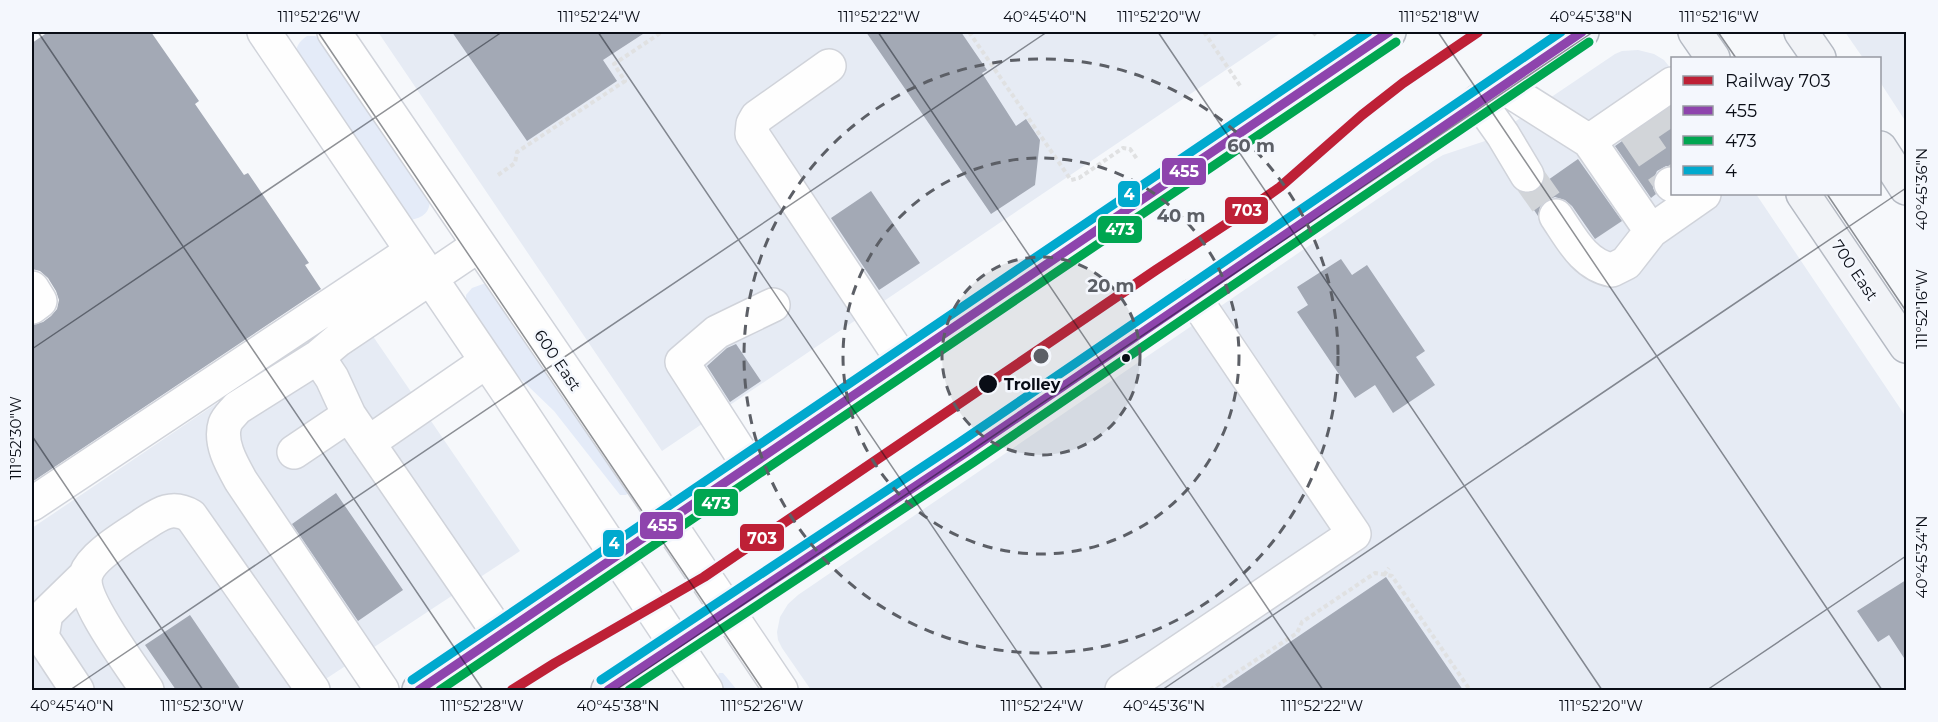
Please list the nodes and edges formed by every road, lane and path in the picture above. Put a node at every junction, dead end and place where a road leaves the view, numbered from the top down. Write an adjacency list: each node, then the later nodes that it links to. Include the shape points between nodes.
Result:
1 (264, 32): 27 (street)
2 (334, 32): 26 (street, 600 East)
3 (662, 32): 19 (path, via 614,64 625,81 517,152 515,163)
4 (969, 32): 18 (path, via 1071,180 1123,148 1130,149)
5 (1204, 32): 13 (path)
6 (1389, 32): 36 (main road)
7 (1582, 32): 14 (main road)
8 (1695, 32): 10 (main road)
9 (1801, 32): 11 (main road)
10 (1711, 57)
11 (1818, 57)
12 (829, 66): 36 (street, via 757,117 752,134)
13 (1241, 87)
14 (1490, 94): 16 (street); 20 (street, via 1503,135); 30 (main road)
15 (1662, 98): 16 (street, via 1630,123)
16 (1589, 141): 25 (street)
17 (1881, 150): 21 (main road)
18 (1137, 159)
19 (498, 175)
20 (1527, 175)
21 (1906, 188)
22 (1681, 195): 25 (street)
23 (1804, 195): 33 (main road, 700 East)
24 (1556, 216): 25 (street, via 1588,259 1612,270 1626,263)
25 (1651, 231)
26 (479, 244): 28 (street); 42 (street, 600 East)
27 (412, 251): 28 (street); 41 (street)
28 (431, 278): 34 (street); 35 (street)
29 (32, 288): 32 (street, via 40,301)
30 (1193, 296): 47 (main road); 58 (street, via 1354,534)
31 (773, 305): 40 (street, via 717,332 682,362)
32 (32, 307)
33 (1906, 346)
34 (318, 357): 37 (street); 53 (street, via 237,408 224,426 225,443 241,481)
35 (487, 361): 38 (street); 43 (street)
36 (903, 361): 40 (main road)
37 (349, 415): 38 (street); 39 (street)
38 (368, 443): 48 (street)
39 (294, 452)
40 (749, 466): 42 (main road)
41 (32, 504)
42 (668, 521): 43 (main road); 47 (street, 600 East)
43 (616, 556): 48 (main road); 49 (street)
44 (1389, 568): 46 (path)
45 (86, 574): 50 (street, via 45,615 42,637); 51 (street, via 92,605); 52 (street, via 112,546 154,518 171,510 182,511 200,528)
46 (1384, 575): 59 (path, via 1375,573 1302,622 1297,633); 60 (path, via 1392,576)
47 (728, 612): 49 (main road); 57 (street, 600 East)
48 (500, 635): 54 (main road)
49 (676, 646): 55 (main road); 56 (street)
50 (77, 690)
51 (147, 690)
52 (313, 690)
53 (382, 690)
54 (419, 690)
55 (608, 690)
56 (706, 690)
57 (781, 690)
58 (1122, 690)
59 (1210, 690)
60 (1470, 690)

